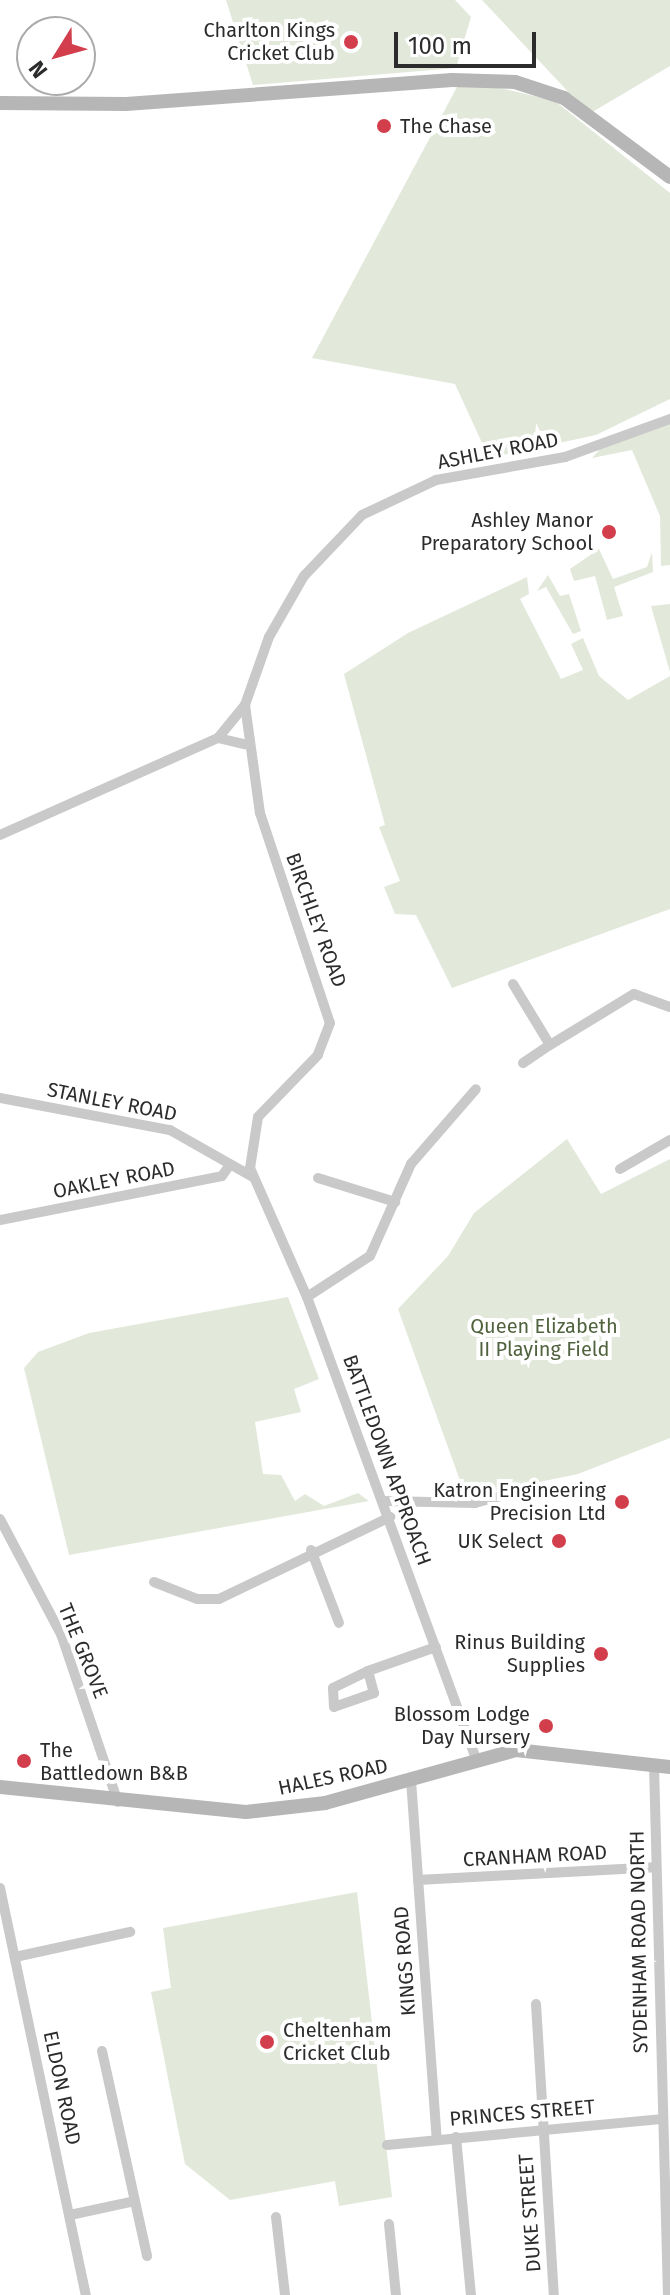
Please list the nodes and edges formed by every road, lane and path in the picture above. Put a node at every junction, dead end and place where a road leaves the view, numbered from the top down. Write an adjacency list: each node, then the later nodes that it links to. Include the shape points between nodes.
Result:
1 (0, 103): 2 (street, via 126,104 452,80 515,82 564,98)
2 (670, 177)
3 (670, 419): 4 (street, ASHLEY ROAD, via 565,457 436,480 362,515 297,588)
4 (245, 705): 5 (street, ASHLEY ROAD); 6 (street, BIRCHLEY ROAD)
5 (218, 738): 6 (street); 7 (street, ASHLEY ROAD)
6 (245, 744): 17 (street, BIRCHLEY ROAD, via 330,1023 318,1055 258,1117 249,1150)
7 (0, 835)
8 (513, 984): 10 (street)
9 (670, 1007): 10 (street, via 634,994)
10 (550, 1045): 11 (street)
11 (523, 1063)
12 (476, 1089): 19 (street, via 418,1154)
13 (0, 1098): 15 (street, STANLEY ROAD, via 170,1130)
14 (670, 1140): 16 (street)
15 (229, 1166): 17 (street, STANLEY ROAD); 20 (street, OAKLEY ROAD, via 222,1176)
16 (620, 1169)
17 (253, 1177): 21 (street, BATTLEDOWN APPROACH)
18 (318, 1178): 19 (street)
19 (395, 1202): 21 (street, via 370,1256)
20 (0, 1220)
21 (307, 1297): 23 (street, BATTLEDOWN APPROACH)
22 (502, 1496): 23 (street, via 475,1503)
23 (384, 1501): 24 (street, BATTLEDOWN APPROACH)
24 (390, 1517): 26 (street); 29 (street, BATTLEDOWN APPROACH)
25 (0, 1519): 36 (street, THE GROVE, via 61,1634)
26 (311, 1550): 27 (street, via 258,1585 213,1600); 28 (street)
27 (154, 1582)
28 (339, 1623)
29 (436, 1647): 30 (street); 31 (street, BATTLEDOWN APPROACH)
30 (368, 1671): 30 (street, via 331,1690 334,1707 374,1693)
31 (476, 1759): 32 (street, HALES ROAD, via 544,1749); 34 (street, HALES ROAD)
32 (654, 1765): 33 (street, HALES ROAD); 37 (street, SYDENHAM ROAD NORTH)
33 (670, 1767)
34 (411, 1780): 36 (street, HALES ROAD, via 263,1811); 38 (street, KINGS ROAD)
35 (0, 1787): 36 (street, HALES ROAD)
36 (118, 1802)
37 (655, 1867): 38 (street, CRANHAM ROAD); 43 (street, SYDENHAM ROAD NORTH)
38 (418, 1880): 48 (street, KINGS ROAD)
39 (0, 1888): 41 (street, ELDON ROAD)
40 (130, 1932): 41 (street)
41 (15, 1957): 52 (street, ELDON ROAD)
42 (536, 2004): 46 (street, DUKE STREET)
43 (664, 2044): 45 (street, SYDENHAM ROAD NORTH)
44 (102, 2051): 50 (street)
45 (661, 2119): 46 (street, PRINCES STREET); 51 (street, SYDENHAM ROAD NORTH)
46 (542, 2128): 47 (street, PRINCES STREET); 60 (street, DUKE STREET)
47 (456, 2137): 48 (street, PRINCES STREET); 59 (street)
48 (437, 2139): 49 (street, PRINCES STREET)
49 (387, 2145)
50 (135, 2201): 52 (street); 55 (street)
51 (667, 2202): 61 (street, SYDENHAM ROAD NORTH)
52 (70, 2215): 56 (street, ELDON ROAD)
53 (276, 2217): 57 (street)
54 (389, 2224): 58 (street)
55 (147, 2256)
56 (86, 2295)
57 (285, 2295)
58 (396, 2295)
59 (471, 2295)
60 (554, 2295)
61 (668, 2295)

